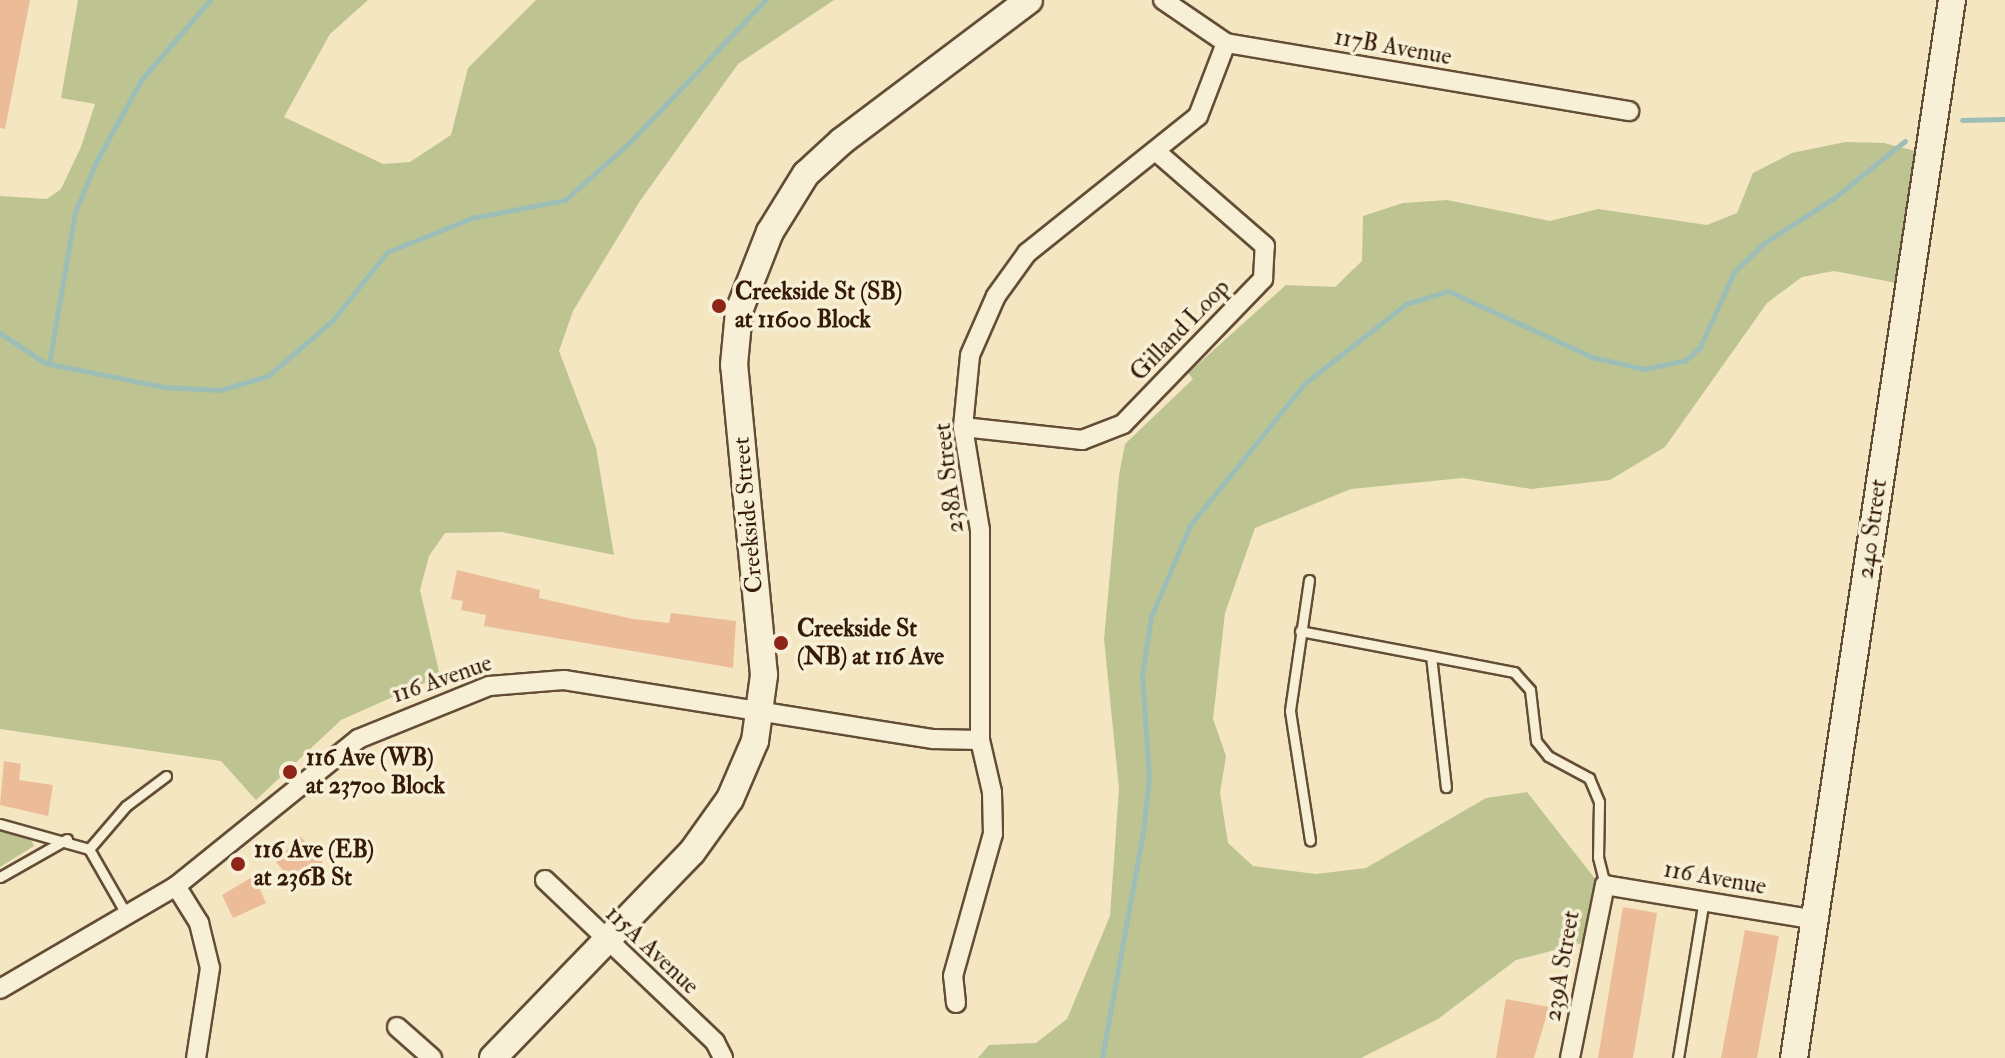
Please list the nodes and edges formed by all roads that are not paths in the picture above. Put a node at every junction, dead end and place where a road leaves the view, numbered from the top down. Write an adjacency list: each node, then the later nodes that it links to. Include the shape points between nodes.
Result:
1 (1029, 0): 11 (street, Creekside Street, via 806,174 770,232 739,311 734,365 764,675)
2 (1163, 0): 4 (street, 117B Avenue)
3 (1952, 0): 25 (street, 240 Street)
4 (1226, 43): 5 (street, 117B Avenue); 6 (street, 238A Street, via 1198,116)
5 (1629, 111)
6 (1157, 152): 7 (street, 238A Street, via 1027,253 1004,285 970,355); 7 (street, Gilland Loop, via 1265,246 1263,279 1123,424 1082,440)
7 (963, 427): 12 (street, 238A Street, via 980,530)
8 (1309, 580): 9 (lane)
9 (1300, 631): 10 (lane); 17 (lane, via 1290,711)
10 (1431, 656): 14 (lane); 21 (lane, via 1514,672 1530,690 1536,741 1548,756 1589,778 1599,802 1598,857)
11 (761, 711): 12 (street, 116 Avenue); 22 (street, 116 Avenue, via 564,680 489,686 358,739); 26 (street, Creekside Street, via 742,773 720,815)
12 (980, 740): 28 (street, 238A Street, via 992,792 993,834 953,976)
13 (166, 776): 18 (lane, via 126,806)
14 (1446, 787)
15 (0, 824): 16 (lane)
16 (67, 839): 18 (lane); 19 (lane)
17 (1310, 840)
18 (89, 849): 24 (lane)
19 (0, 877)
20 (545, 880): 26 (street, 115A Avenue)
21 (1605, 885): 23 (street, 116 Avenue); 34 (street, 239A Street)
22 (176, 886): 24 (street, 116 Avenue); 30 (street, via 199,923 210,968)
23 (1704, 900): 25 (street, 116 Avenue); 35 (lane)
24 (128, 917): 27 (street, 116 Avenue)
25 (1816, 920): 36 (street, 240 Street)
26 (608, 941): 32 (street, Creekside Street); 33 (street, 115A Avenue, via 715,1042)
27 (0, 989)
28 (956, 1003)
29 (397, 1027): 31 (street)
30 (196, 1058)
31 (432, 1058)
32 (493, 1058)
33 (723, 1058)
34 (1570, 1058)
35 (1678, 1058)
36 (1794, 1058)

